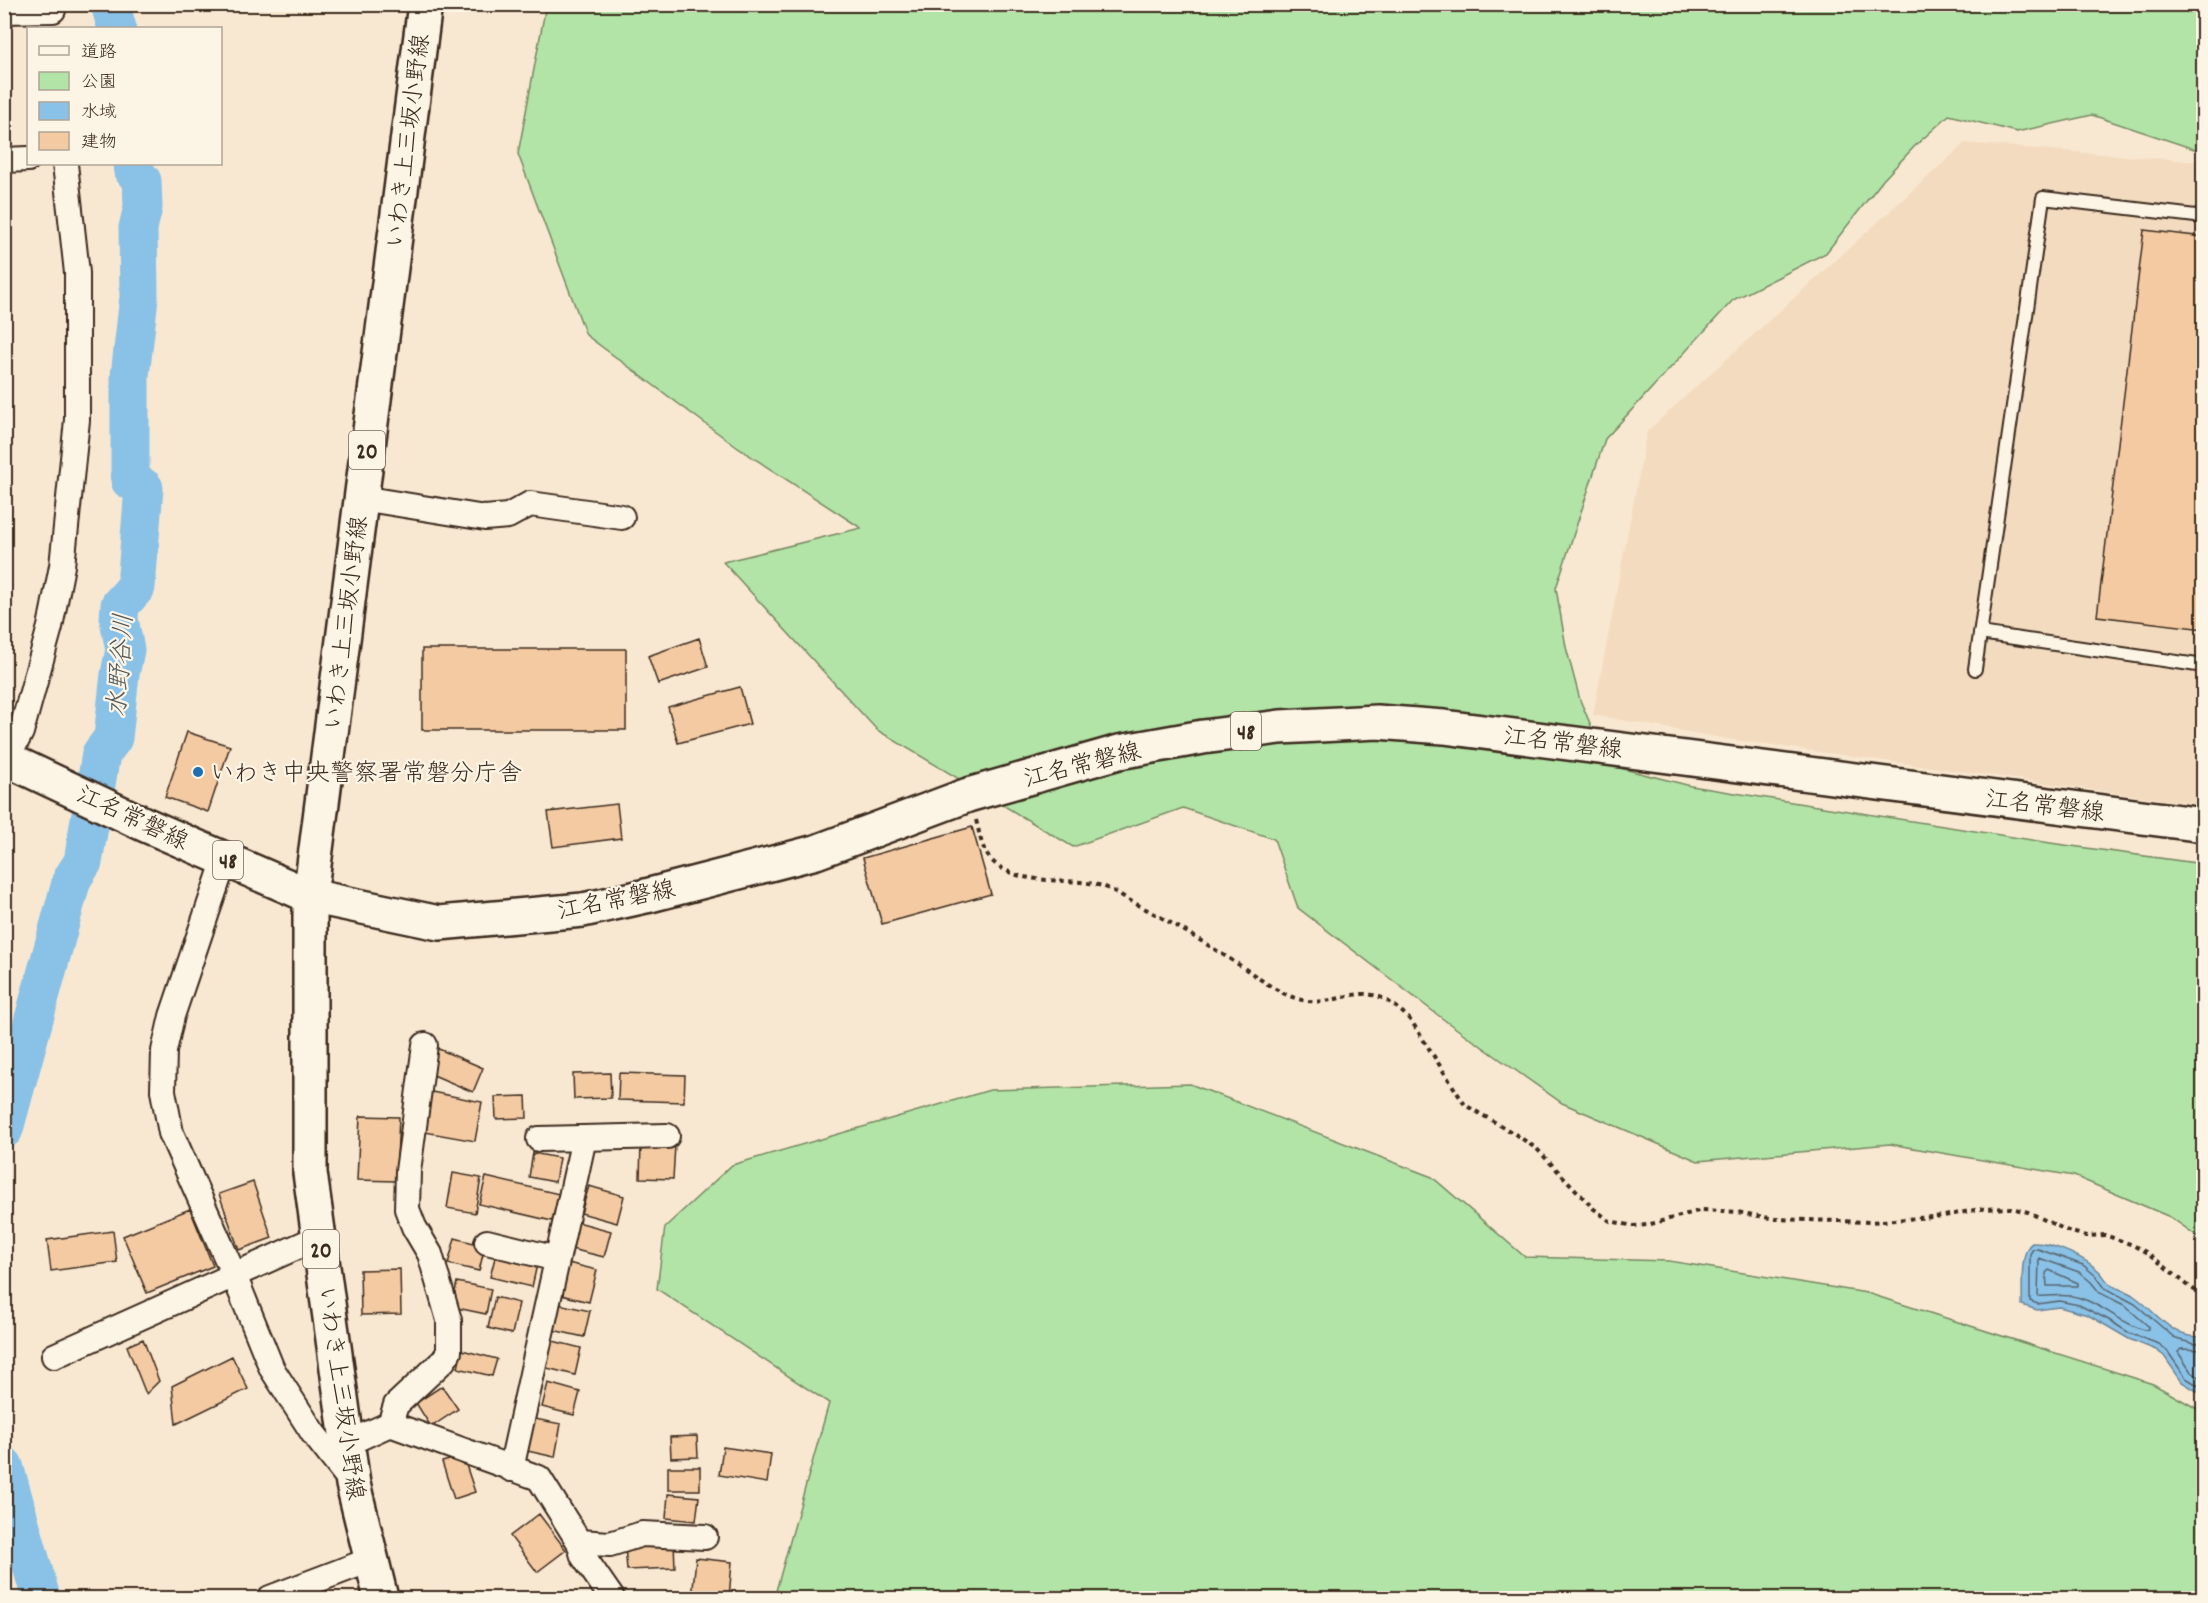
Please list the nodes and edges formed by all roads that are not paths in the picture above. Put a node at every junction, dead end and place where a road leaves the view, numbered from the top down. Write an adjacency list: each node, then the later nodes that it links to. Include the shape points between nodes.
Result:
1 (425, 4): 8 (main road, いわき上三坂小野線 / 20)
2 (4, 10): 3 (street)
3 (53, 14)
4 (27, 159): 5 (street)
5 (4, 160)
6 (65, 165): 13 (street, via 77,273 77,420 62,566 51,627 21,732)
7 (2204, 217): 10 (lane, via 2043,198)
8 (361, 498): 9 (street, via 484,518 508,516 530,504); 16 (main road, いわき上三坂小野線 / 20)
9 (622, 517)
10 (1980, 633): 11 (lane); 12 (lane)
11 (2204, 666)
12 (1975, 669)
13 (6, 761): 15 (main road, 江名常磐線 / 48)
14 (2204, 825): 16 (main road, 江名常磐線 / 48, via 1444,727 1377,722 1280,727 1119,752 968,795 816,852 583,910 439,923)
15 (225, 859): 16 (main road, 江名常磐線 / 48); 24 (street, via 172,1016 164,1051 164,1091 171,1133)
16 (310, 896): 21 (main road, いわき上三坂小野線 / 20, via 310,1173)
17 (425, 1045): 26 (street, via 408,1171 407,1209 430,1254 449,1320 449,1352 396,1405)
18 (667, 1136): 19 (street)
19 (584, 1138): 20 (street); 23 (street)
20 (539, 1139)
21 (319, 1237): 24 (street); 27 (main road, いわき上三坂小野線 / 20)
22 (487, 1242): 23 (street)
23 (557, 1259): 28 (street)
24 (234, 1275): 25 (street); 29 (street, via 272,1369 313,1433)
25 (54, 1356)
26 (390, 1424): 27 (street); 28 (street)
27 (348, 1443): 29 (main road, いわき上三坂小野線 / 20)
28 (511, 1468): 31 (street, via 539,1478)
29 (353, 1484): 32 (main road, いわき上三坂小野線 / 20)
30 (705, 1537): 31 (street, via 642,1534 610,1544)
31 (579, 1542): 35 (street, via 583,1556)
32 (370, 1560): 33 (street); 34 (main road, いわき上三坂小野線 / 20)
33 (270, 1599)
34 (381, 1599)
35 (612, 1599)

